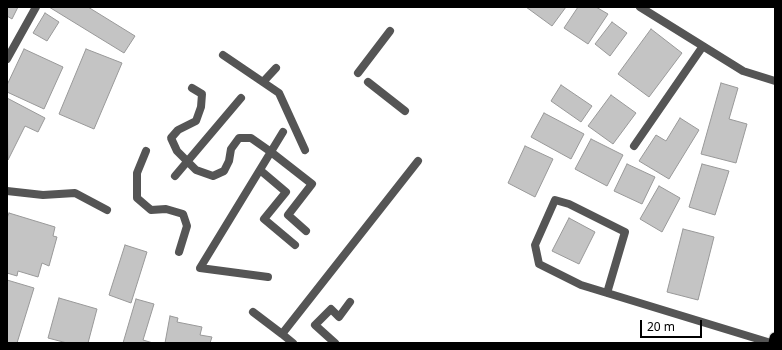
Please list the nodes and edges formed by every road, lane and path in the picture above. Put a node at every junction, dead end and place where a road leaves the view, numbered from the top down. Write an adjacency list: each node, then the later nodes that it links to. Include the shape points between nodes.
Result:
1 (36, 7): 6 (street)
2 (640, 7): 4 (street)
3 (390, 31): 8 (street)
4 (703, 46): 9 (street, via 743,71); 16 (street)
5 (223, 55): 10 (street)
6 (7, 59)
7 (276, 68): 10 (street)
8 (358, 73)
9 (775, 81)
10 (263, 82): 17 (street, via 279,93)
11 (368, 82): 14 (street)
12 (192, 88): 21 (street, via 202,94 196,121 178,130 171,138 177,151)
13 (241, 98): 21 (street)
14 (405, 111)
15 (283, 132): 19 (street)
16 (634, 146)
17 (305, 150)
18 (146, 151): 28 (street, via 137,173 137,198 151,210 166,209 183,214 187,226)
19 (271, 152): 21 (street, via 252,138 239,138 231,149 224,171 213,176 196,170); 22 (street); 26 (street, via 312,184 288,215)
20 (418, 161): 33 (street)
21 (188, 162): 23 (street)
22 (260, 170): 27 (street, via 286,192 264,219); 29 (street, via 200,268)
23 (175, 176)
24 (7, 191): 25 (street, via 43,195 75,193)
25 (107, 210)
26 (306, 231)
27 (295, 245)
28 (179, 252)
29 (268, 277)
30 (607, 293): 30 (street, via 581,285 539,264 535,245 555,200 569,204 625,232); 37 (street)
31 (350, 302): 36 (street, via 340,316 331,309 315,325)
32 (253, 312): 33 (street)
33 (282, 334): 35 (street)
34 (775, 338): 38 (highway)
35 (293, 343)
36 (335, 343)
37 (771, 343)
38 (774, 343)

